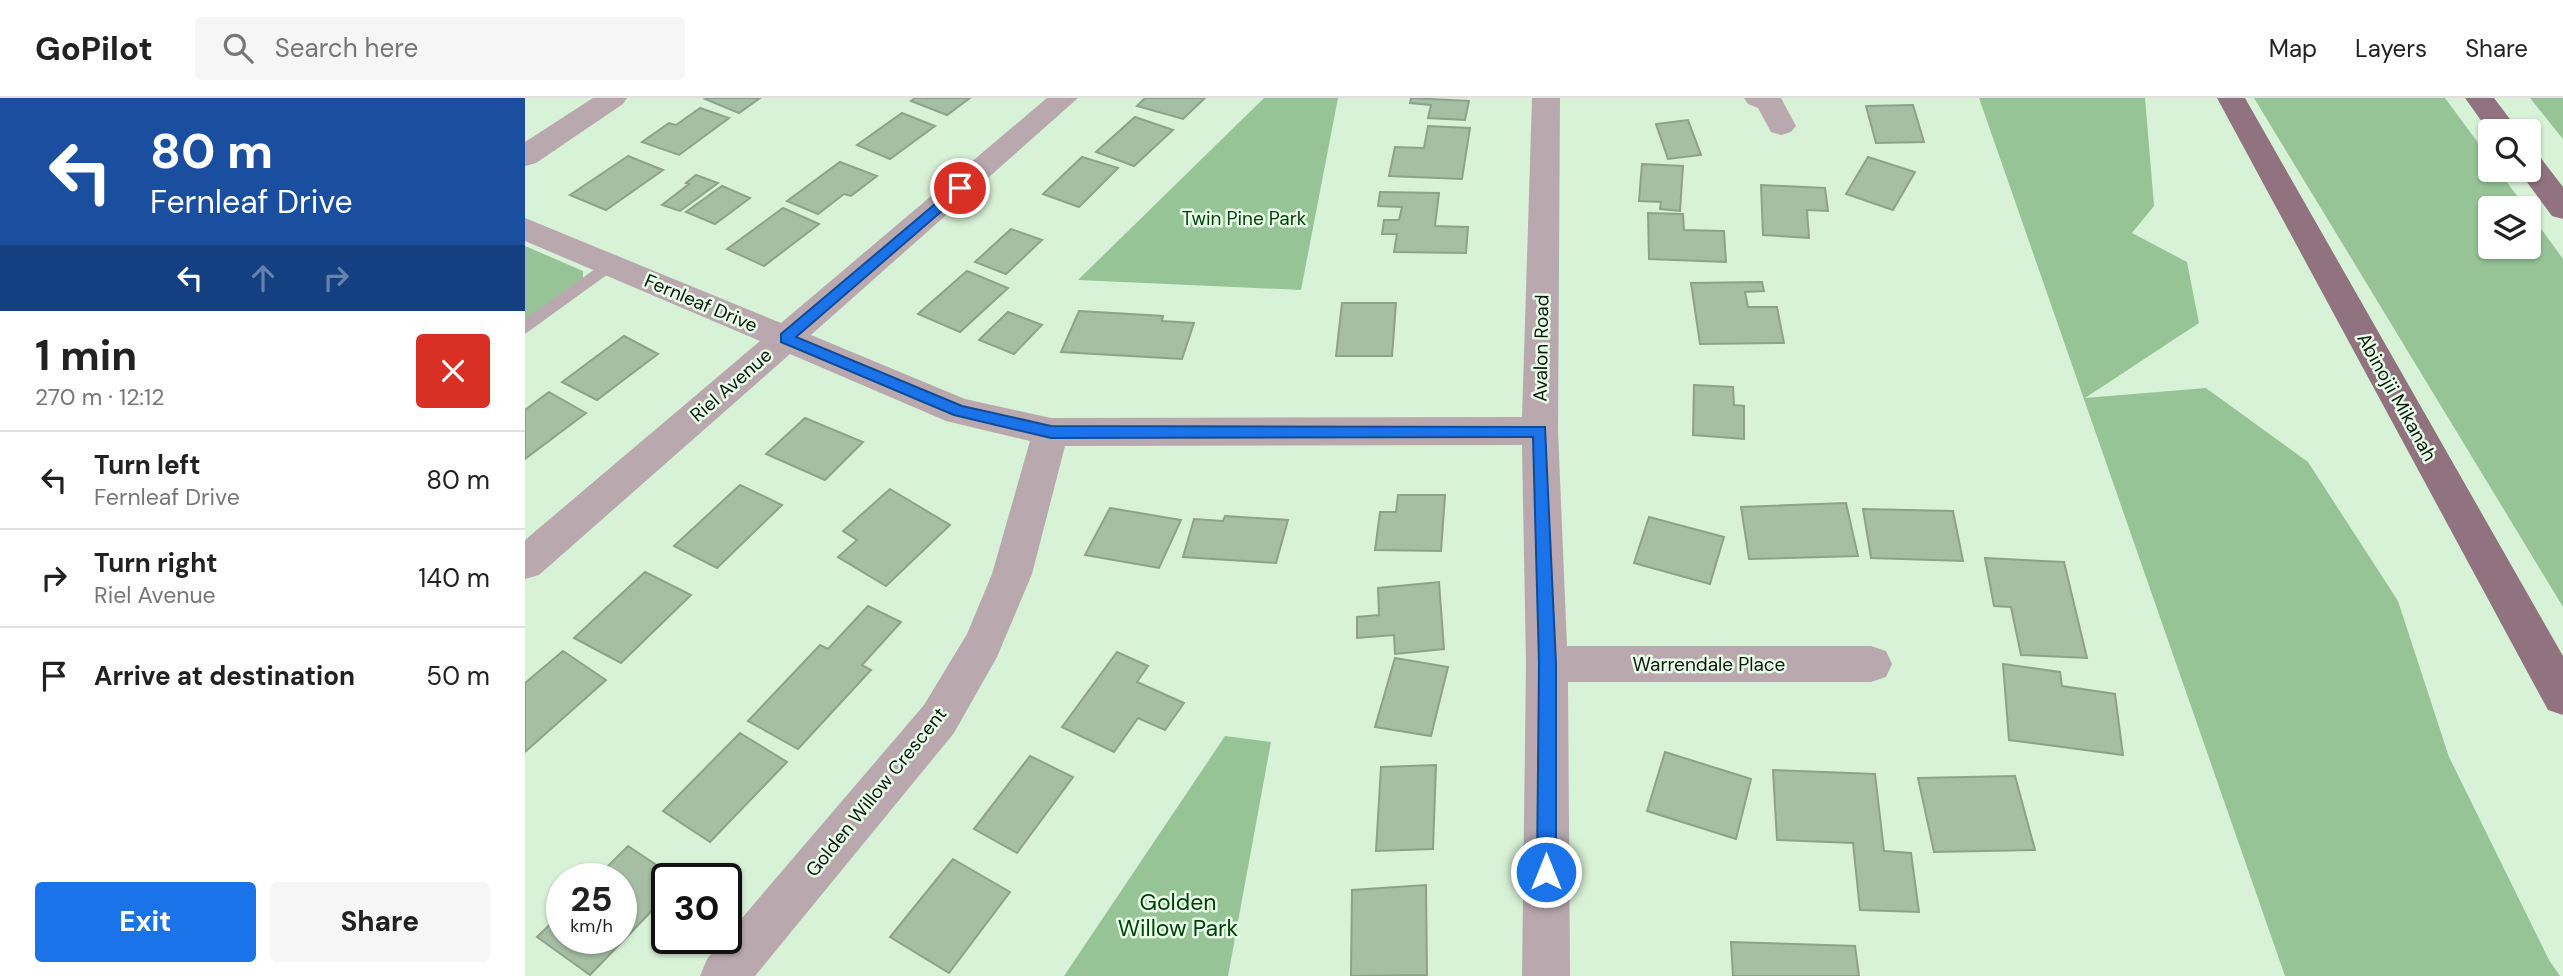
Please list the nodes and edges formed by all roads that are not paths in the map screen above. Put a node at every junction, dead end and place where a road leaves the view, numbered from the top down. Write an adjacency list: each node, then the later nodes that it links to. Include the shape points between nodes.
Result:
1 (613, 98): 9 (street)
2 (1064, 98): 15 (street, Riel Avenue)
3 (1546, 98): 16 (street, Avalon Road)
4 (1758, 98): 8 (street, via 1769,102)
5 (2231, 98): 18 (main road, Abinojii Mikanah)
6 (2479, 98): 7 (main road)
7 (2495, 119)
8 (1781, 126)
9 (525, 156)
10 (2541, 180): 11 (main road)
11 (2563, 209)
12 (525, 229): 13 (street, Fernleaf Drive)
13 (610, 265): 14 (lane); 15 (street, Fernleaf Drive)
14 (525, 328)
15 (786, 338): 17 (street, Fernleaf Drive, via 960,411); 19 (street, Riel Avenue)
16 (1540, 431): 17 (street, Fernleaf Drive); 21 (street, Avalon Road)
17 (1051, 432): 24 (street, Golden Willow Crescent, via 1012,574 983,644 939,719)
18 (2429, 454): 20 (main road); 23 (main road, Abinojii Mikanah)
19 (525, 563)
20 (2563, 649)
21 (1548, 664): 22 (street, Warrendale Place); 25 (street, Avalon Road)
22 (1871, 664)
23 (2563, 696)
24 (724, 976)
25 (1546, 976)

